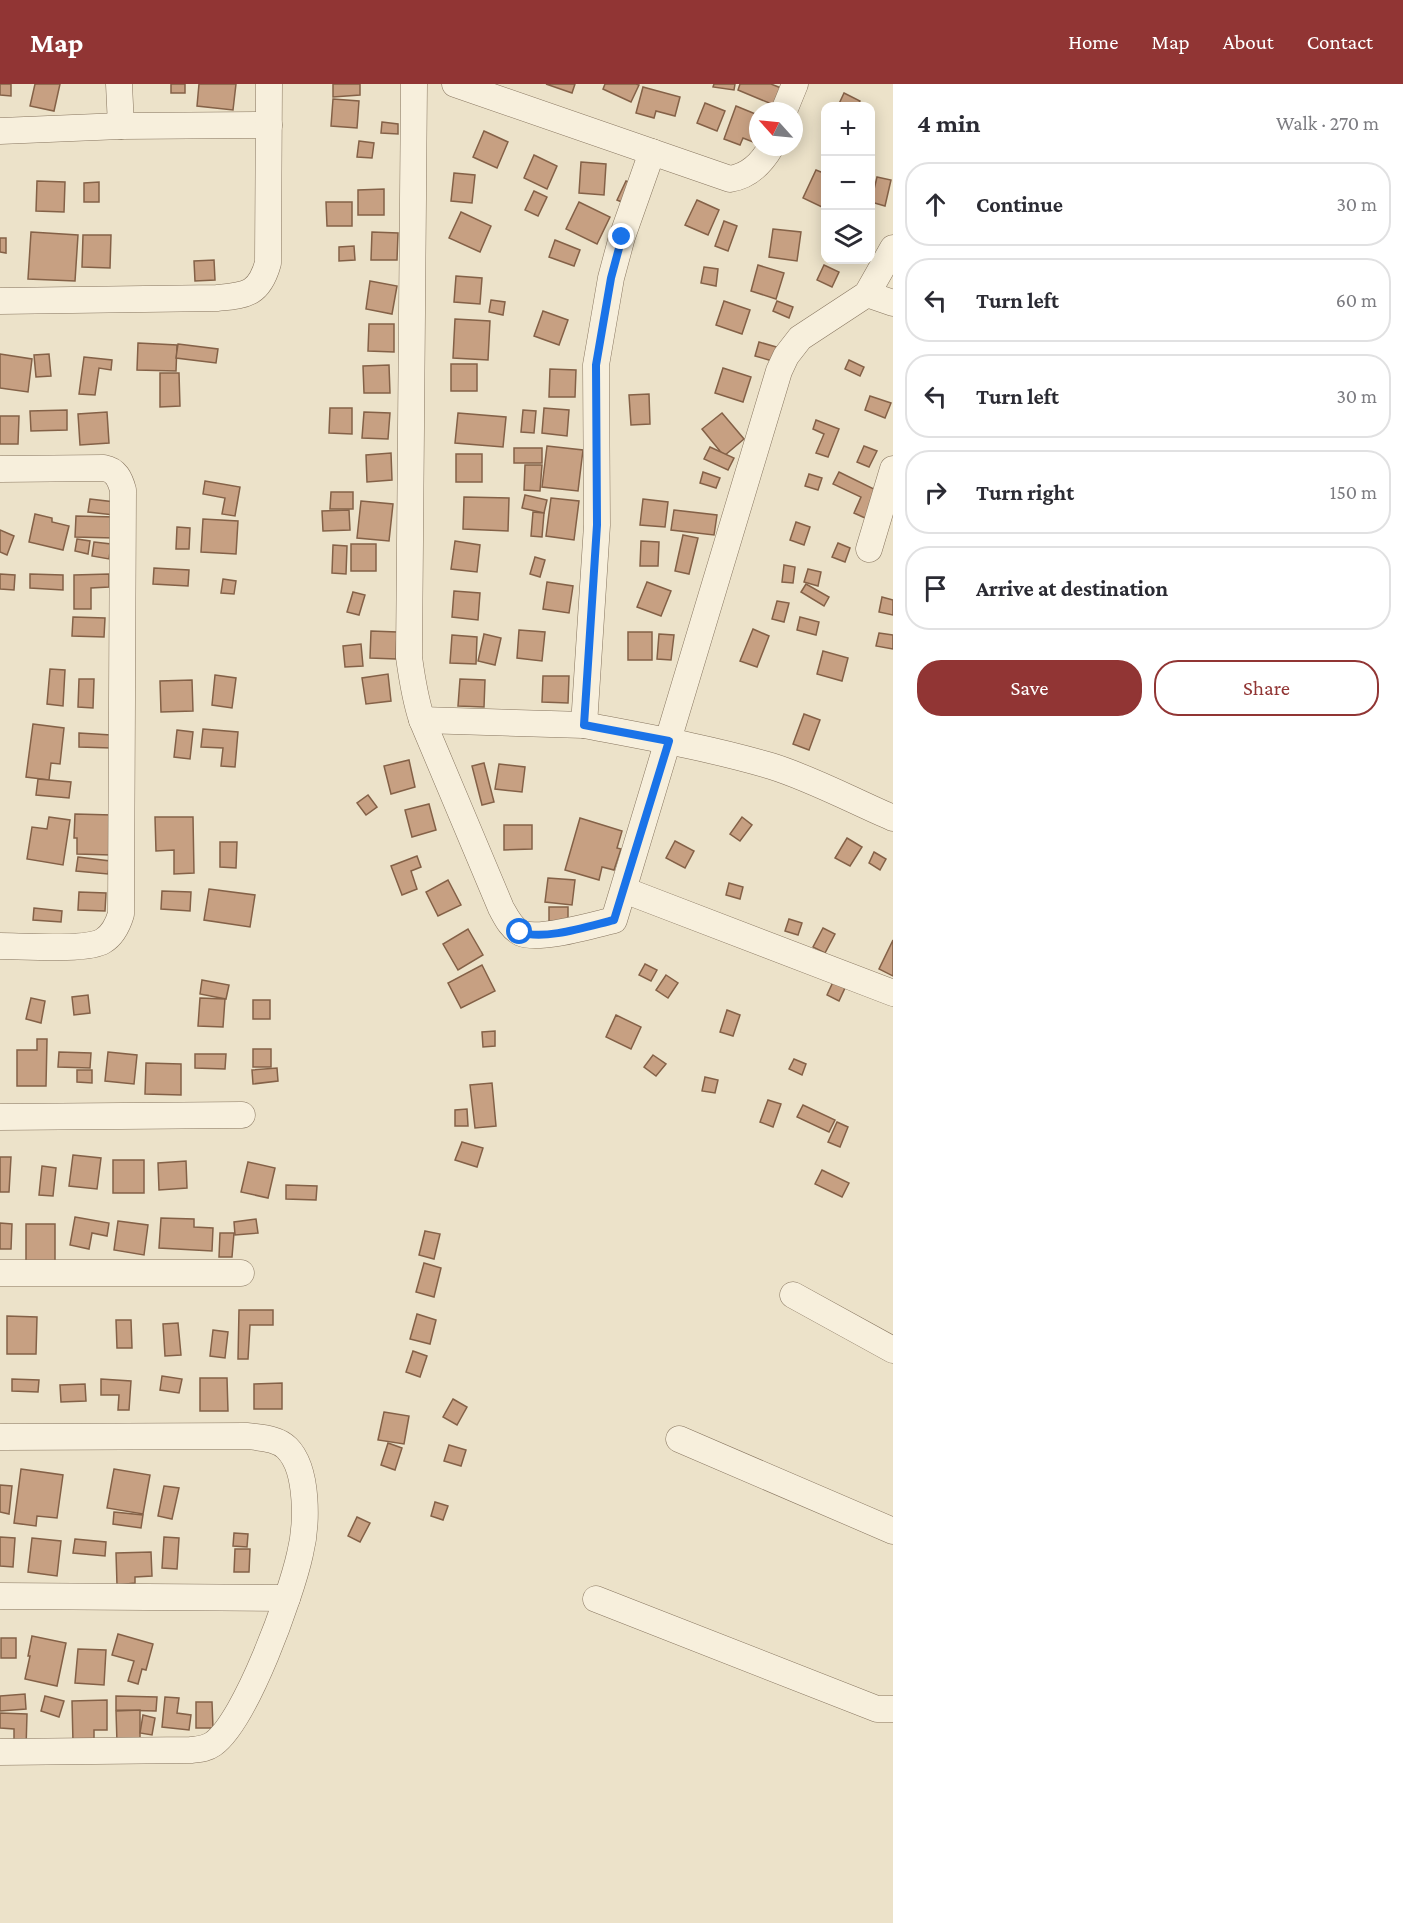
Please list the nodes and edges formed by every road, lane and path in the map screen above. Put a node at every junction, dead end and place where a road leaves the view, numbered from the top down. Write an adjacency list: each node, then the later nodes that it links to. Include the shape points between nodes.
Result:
1 (119, 84): 8 (street)
2 (269, 84): 7 (street)
3 (414, 84): 19 (street, via 410,657)
4 (455, 84): 10 (street)
5 (795, 84): 6 (street)
6 (788, 102)
7 (269, 125): 8 (street); 14 (street, via 268,263 253,291 217,298)
8 (121, 126): 9 (street)
9 (0, 130)
10 (652, 152): 11 (street, via 730,179 748,173); 20 (street, via 611,278 596,365 597,525)
11 (765, 156)
12 (893, 248): 13 (street)
13 (867, 294): 15 (street); 21 (street, via 800,338 779,371)
14 (0, 301)
15 (893, 303)
16 (0, 469): 24 (street, via 104,468 116,474 123,490 121,914 118,925 101,942 78,946)
17 (893, 469): 18 (street)
18 (869, 549)
19 (422, 720): 20 (street); 23 (street, via 501,908 514,928 537,936 614,920)
20 (584, 725): 21 (street)
21 (669, 741): 22 (street, via 771,766); 23 (street)
22 (893, 819)
23 (624, 890): 25 (street)
24 (0, 946)
25 (893, 993)
26 (242, 1114): 27 (street)
27 (0, 1117)
28 (0, 1273): 29 (street)
29 (241, 1273)
30 (794, 1295): 31 (street)
31 (893, 1350)
32 (0, 1437): 36 (street, via 248,1436 283,1444 289,1449 302,1481 304,1515 301,1553)
33 (679, 1439): 34 (street)
34 (893, 1531)
35 (0, 1596): 36 (street)
36 (287, 1598): 39 (street, via 245,1698 230,1726 212,1745 191,1750)
37 (596, 1599): 38 (street, via 877,1709)
38 (893, 1709)
39 (0, 1752)

